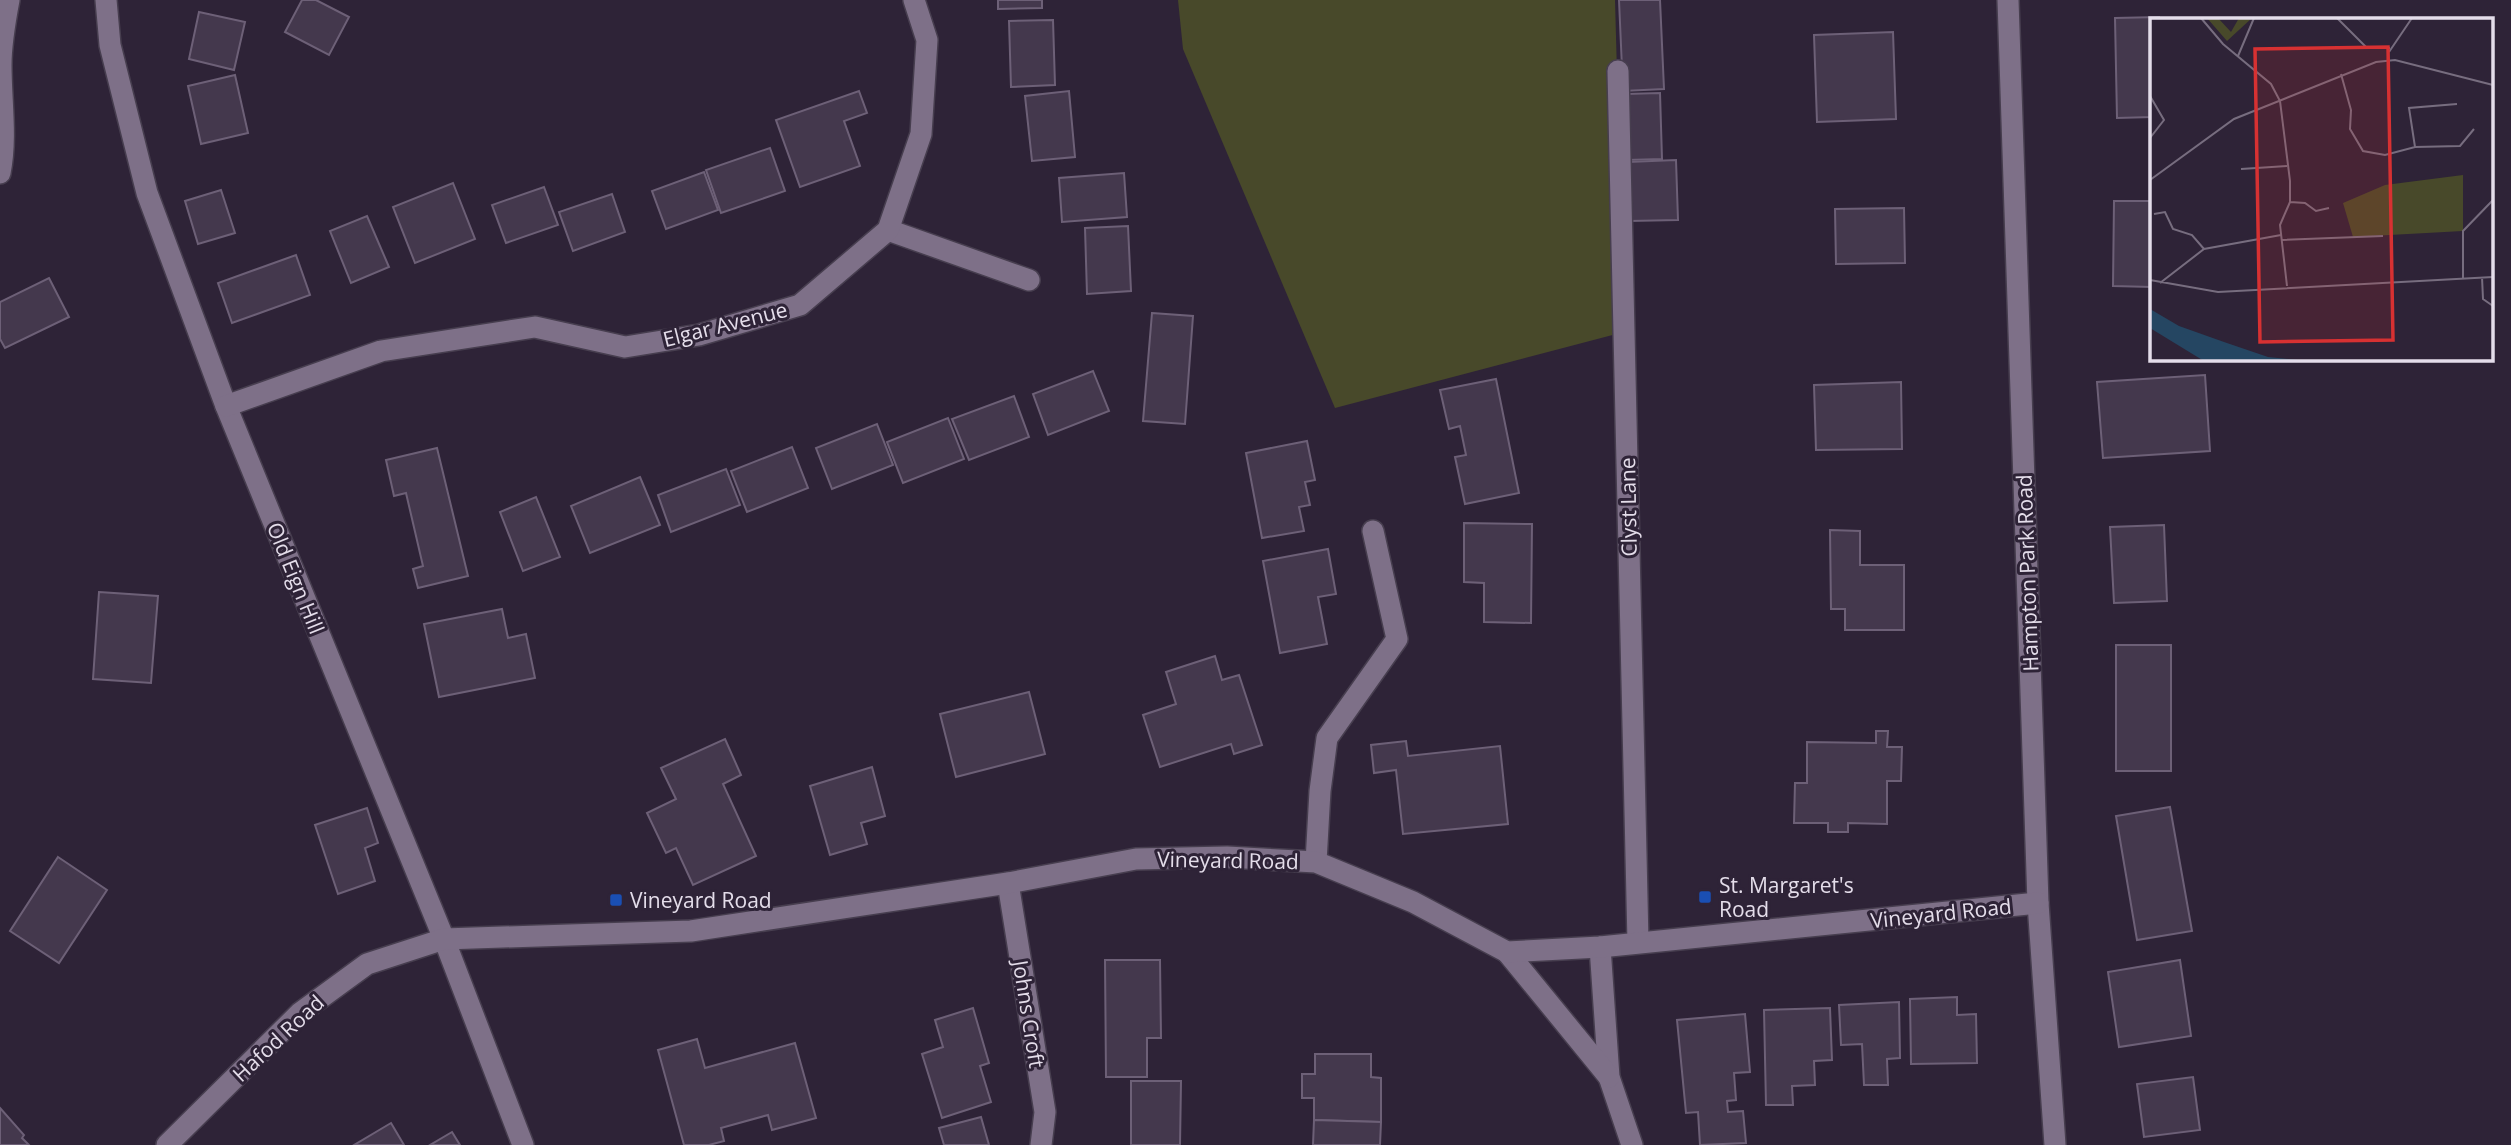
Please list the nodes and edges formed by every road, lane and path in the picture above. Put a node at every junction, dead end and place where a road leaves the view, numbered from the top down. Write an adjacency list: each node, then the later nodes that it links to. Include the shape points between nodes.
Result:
1 (9, 0): 7 (street, via 1,63 4,153)
2 (91, 0): 3 (street)
3 (106, 0): 10 (street, Old Eign Hill, via 110,45 147,193)
4 (914, 0): 8 (street, via 927,40 920,134)
5 (2008, 0): 14 (street, Hampton Park Road)
6 (1618, 71): 16 (street, Clyst Lane)
7 (0, 173)
8 (888, 230): 9 (street); 10 (street, Elgar Avenue, via 800,305 699,335 625,347 536,327 381,351)
9 (1029, 280)
10 (226, 406): 15 (street, Old Eign Hill)
11 (1373, 531): 12 (street, via 1397,639 1327,738)
12 (1316, 862): 13 (street, Vineyard Road, via 1136,859); 18 (street, Vineyard Road, via 1413,902)
13 (1008, 883): 15 (street, Vineyard Road, via 691,931); 22 (street, Johns Croft, via 1045,1112)
14 (2038, 903): 16 (street, Vineyard Road); 24 (street, Hampton Park Road)
15 (444, 939): 20 (street, Hafod Road, via 367,964 300,1013); 21 (street, Old Eign Hill)
16 (1638, 943): 17 (street, Vineyard Road)
17 (1600, 947): 18 (street, Vineyard Road); 19 (street)
18 (1507, 952): 19 (street)
19 (1609, 1077): 23 (street)
20 (167, 1145)
21 (523, 1145)
22 (1041, 1145)
23 (1632, 1145)
24 (2055, 1145)

